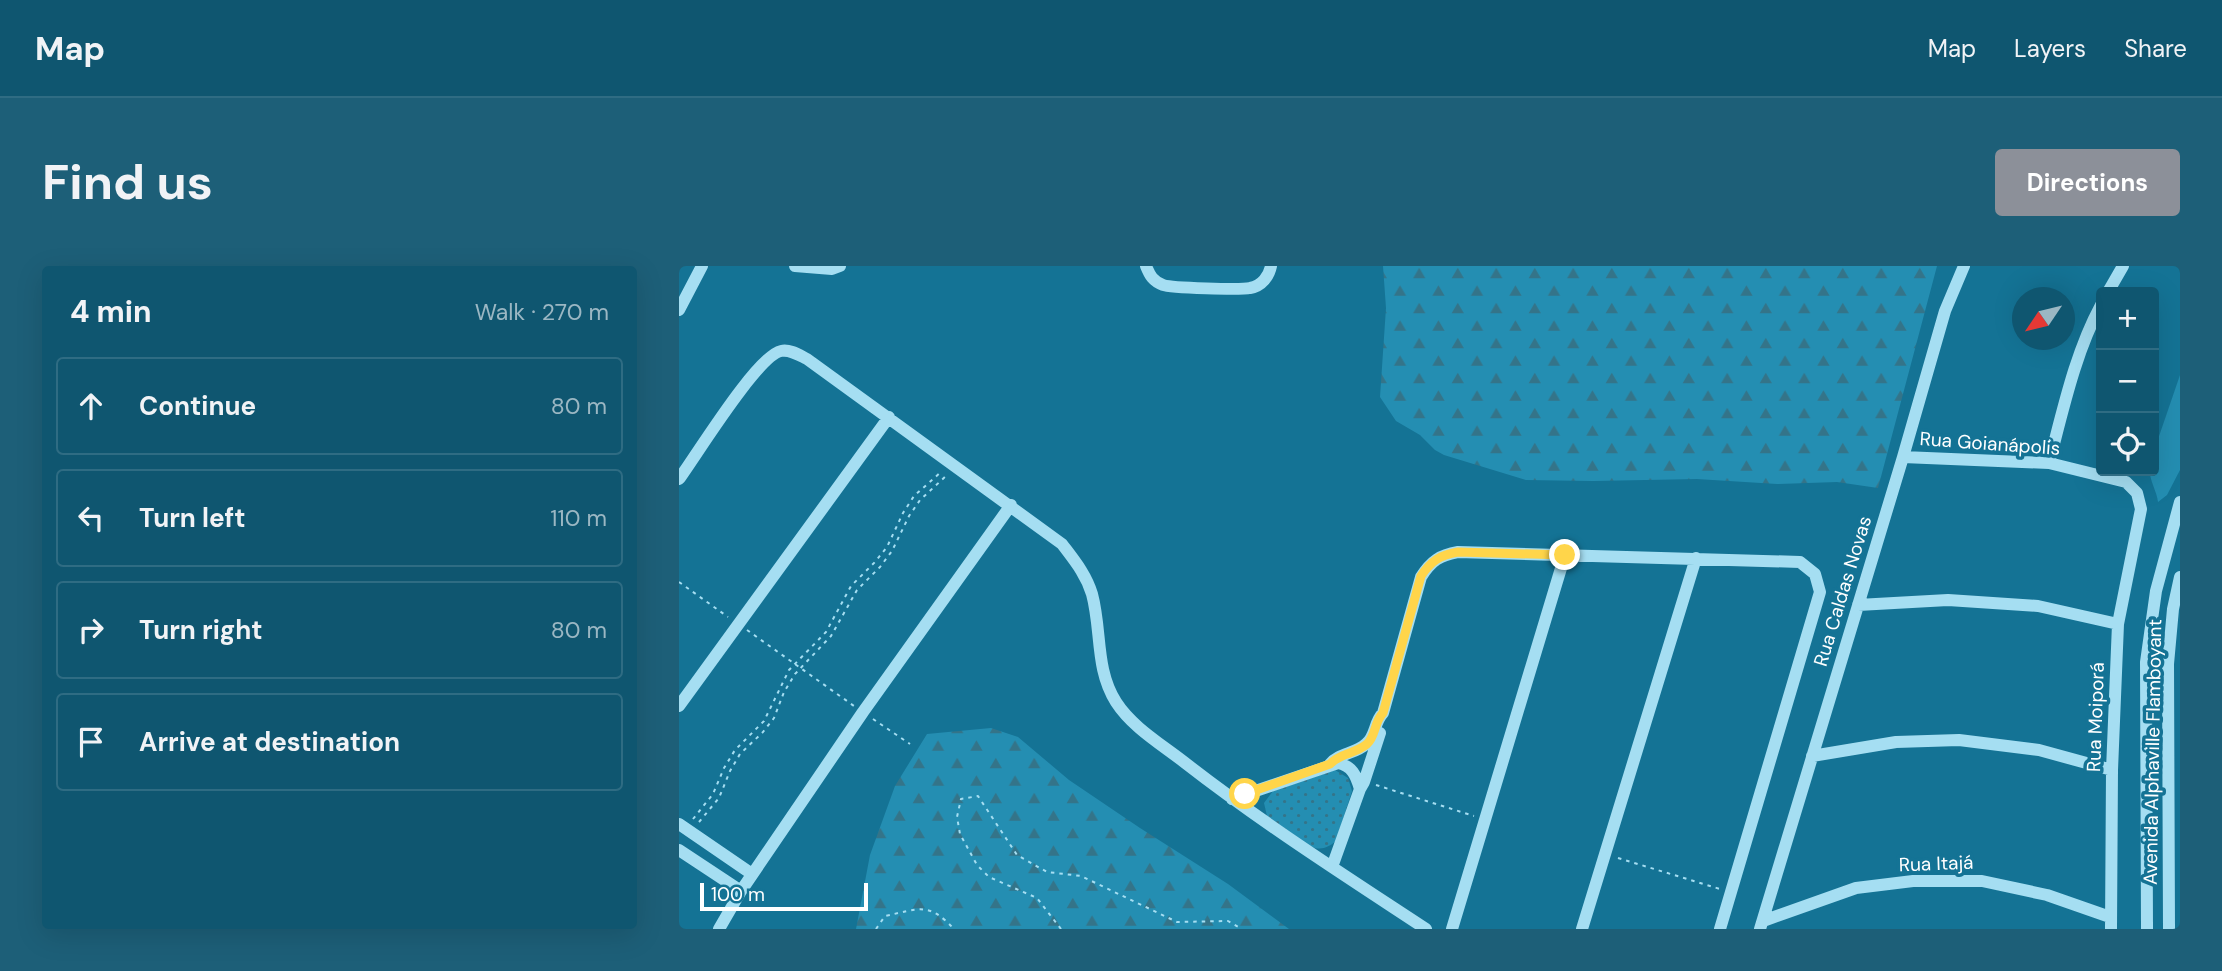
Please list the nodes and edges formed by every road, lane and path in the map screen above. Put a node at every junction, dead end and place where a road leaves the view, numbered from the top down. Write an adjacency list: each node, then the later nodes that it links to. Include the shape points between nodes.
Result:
1 (702, 266): 9 (street)
2 (795, 266): 3 (street)
3 (839, 266)
4 (1146, 266): 5 (street, via 1150,277 1166,287 1250,289 1263,282)
5 (1272, 266)
6 (1964, 266): 12 (street, Rua Caldas Novas, via 1945,311)
7 (2123, 266): 8 (street)
8 (2111, 287)
9 (679, 310)
10 (2096, 314): 13 (street, via 2069,388)
11 (889, 417): 14 (street); 15 (street, via 807,359 781,351 753,373); 24 (street)
12 (1903, 457): 13 (street, Rua Goianápolis); 23 (street, Rua Caldas Novas)
13 (2049, 463): 18 (street, Rua Goianápolis, via 2126,482 2137,493)
14 (955, 465): 17 (street); 27 (path, via 922,488 908,505 887,547 851,586 826,632); 29 (path, via 920,500 887,559 857,590 831,636)
15 (679, 480)
16 (2180, 502): 26 (street, Avenida Alphaville Flamboyant, via 2157,591)
17 (1011, 505): 31 (street); 38 (street, via 1062,544 1084,573 1092,595 1102,671 1118,706 1135,725)
18 (2141, 509): 25 (street, Rua Moiporá)
19 (1565, 555): 20 (street); 32 (street, via 1458,552 1430,563 1421,576); 39 (street)
20 (1696, 558): 42 (street); 46 (street, via 1800,562 1815,574 1820,592)
21 (2180, 577): 28 (street, Avenida Alphaville Flamboyant)
22 (679, 582): 24 (path)
23 (1858, 605): 25 (street, via 1948,600 2038,606); 34 (street, Rua Caldas Novas)
24 (738, 624): 27 (path); 30 (street)
25 (2118, 624): 36 (street, Rua Moiporá)
26 (2146, 662): 28 (street); 58 (street, Avenida Alphaville Flamboyant)
27 (795, 664): 29 (path); 40 (path, via 764,721 735,750 708,803)
28 (2168, 664): 59 (street, Avenida Alphaville Flamboyant)
29 (800, 668): 31 (path); 40 (path, via 774,718 740,754 719,798)
30 (681, 700)
31 (863, 712): 33 (path); 44 (street)
32 (1383, 713): 35 (street, via 1367,744); 37 (street)
33 (910, 744)
34 (1812, 757): 36 (street, via 1896,742 1959,740 2039,750); 48 (street, Rua Caldas Novas)
35 (1330, 764): 37 (street, via 1348,765); 38 (street)
36 (2112, 770): 47 (street, Rua Moiporá)
37 (1362, 785): 39 (path); 43 (street)
38 (1232, 799): 43 (street)
39 (1486, 819): 55 (street)
40 (684, 828): 44 (street)
41 (679, 850): 45 (street)
42 (1605, 854): 46 (path); 56 (street)
43 (1332, 867): 54 (street)
44 (752, 874): 45 (street)
45 (741, 891): 49 (street)
46 (1731, 892): 57 (street)
47 (2111, 923): 48 (street, Rua Itajá, via 2047,895 1982,881 1927,881 1856,888)
48 (1762, 925)
49 (719, 929)
50 (876, 929): 51 (path, via 885,916 925,908)
51 (954, 929)
52 (1061, 929): 53 (path, via 1037,898 989,877 977,865 960,834 961,799 978,796 1017,855 1047,872 1081,876 1177,922 1228,921)
53 (1242, 929)
54 (1426, 929)
55 (1452, 929)
56 (1582, 929)
57 (1720, 929)
58 (2147, 929)
59 (2169, 929)

